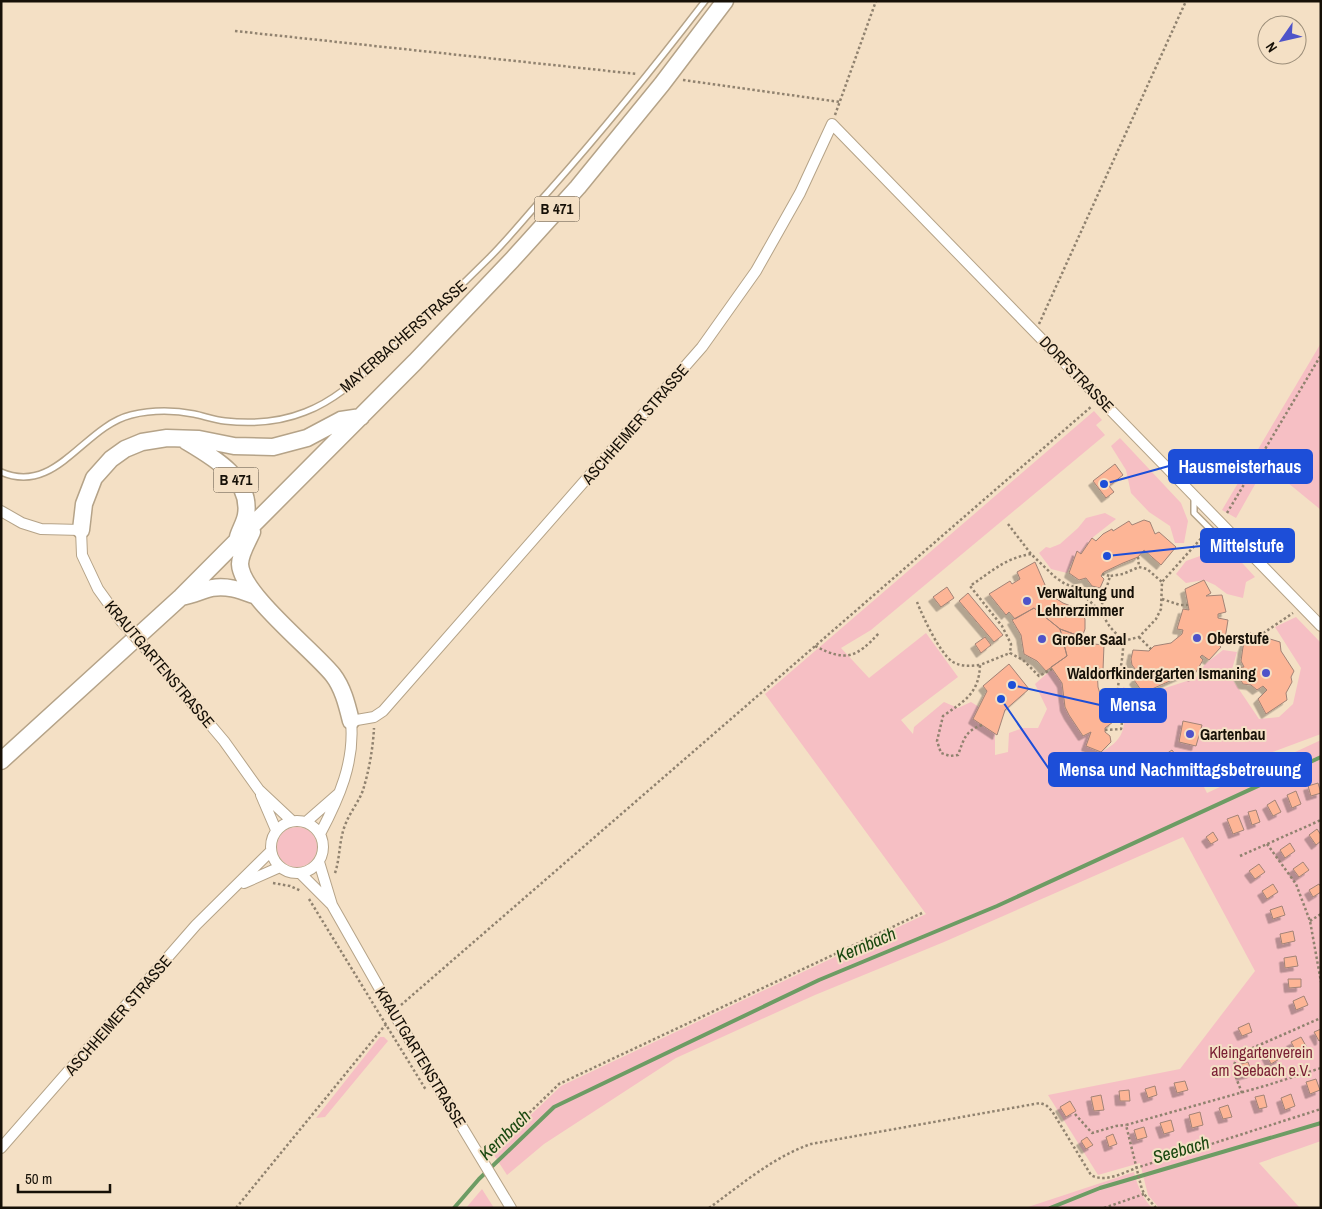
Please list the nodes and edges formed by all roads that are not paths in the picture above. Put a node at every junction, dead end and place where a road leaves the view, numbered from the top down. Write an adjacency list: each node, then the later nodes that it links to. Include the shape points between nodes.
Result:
1 (705, 1): 6 (lane, MAYERBACHERSTRASSE, via 600,133 491,257 429,316 334,396 305,412 257,423 224,421 171,411 130,416 97,432 60,464 38,476)
2 (725, 1): 4 (main road, B 471, via 578,186 512,260)
3 (832, 124): 7 (street, DORFSTRASSE); 16 (street, ASCHHEIMER STRASSE, via 800,193 756,271 702,347 383,711 374,717)
4 (361, 417): 5 (main road, B 471, via 341,420 307,438 273,447); 9 (main road, B 471)
5 (182, 439): 10 (main road, via 142,442 111,459 94,478 84,504); 12 (main road, B 471, via 220,464 244,491 246,515)
6 (1, 472)
7 (1194, 495): 11 (street, DORFSTRASSE); 11 (lane, via 1194,513 1221,540)
8 (1, 511): 10 (street, via 41,529)
9 (256, 523): 12 (main road, B 471); 13 (main road, B 471, via 240,564)
10 (81, 530): 18 (street, KRAUTGARTENSTRASSE, bridge, via 82,555 98,588 121,622 224,741)
11 (1240, 542): 15 (street, DORFSTRASSE)
12 (235, 543): 14 (main road, B 471)
13 (256, 596): 14 (main road, B 471, via 223,587); 16 (main road, via 333,675)
14 (181, 597): 17 (main road, B 471)
15 (1321, 626)
16 (351, 721): 19 (street, via 350,761)
17 (1, 761)
18 (259, 790): 20 (street, KRAUTGARTENSTRASSE); 22 (street, KRAUTGARTENSTRASSE)
19 (338, 794): 21 (street); 23 (street)
20 (292, 820): 21 (street); 22 (street)
21 (306, 822): 23 (street)
22 (276, 830): 24 (street, via 270,844)
23 (320, 834): 25 (street, via 323,848)
24 (271, 851): 26 (street); 28 (street, ASCHHEIMER STRASSE)
25 (319, 862): 27 (street); 29 (street, KRAUTGARTENSTRASSE)
26 (280, 867): 27 (street); 28 (street, ASCHHEIMER STRASSE)
27 (300, 873): 29 (street, KRAUTGARTENSTRASSE)
28 (238, 885): 30 (street, ASCHHEIMER STRASSE, via 196,925)
29 (332, 905): 31 (street, KRAUTGARTENSTRASSE)
30 (1, 1148)
31 (511, 1208)

